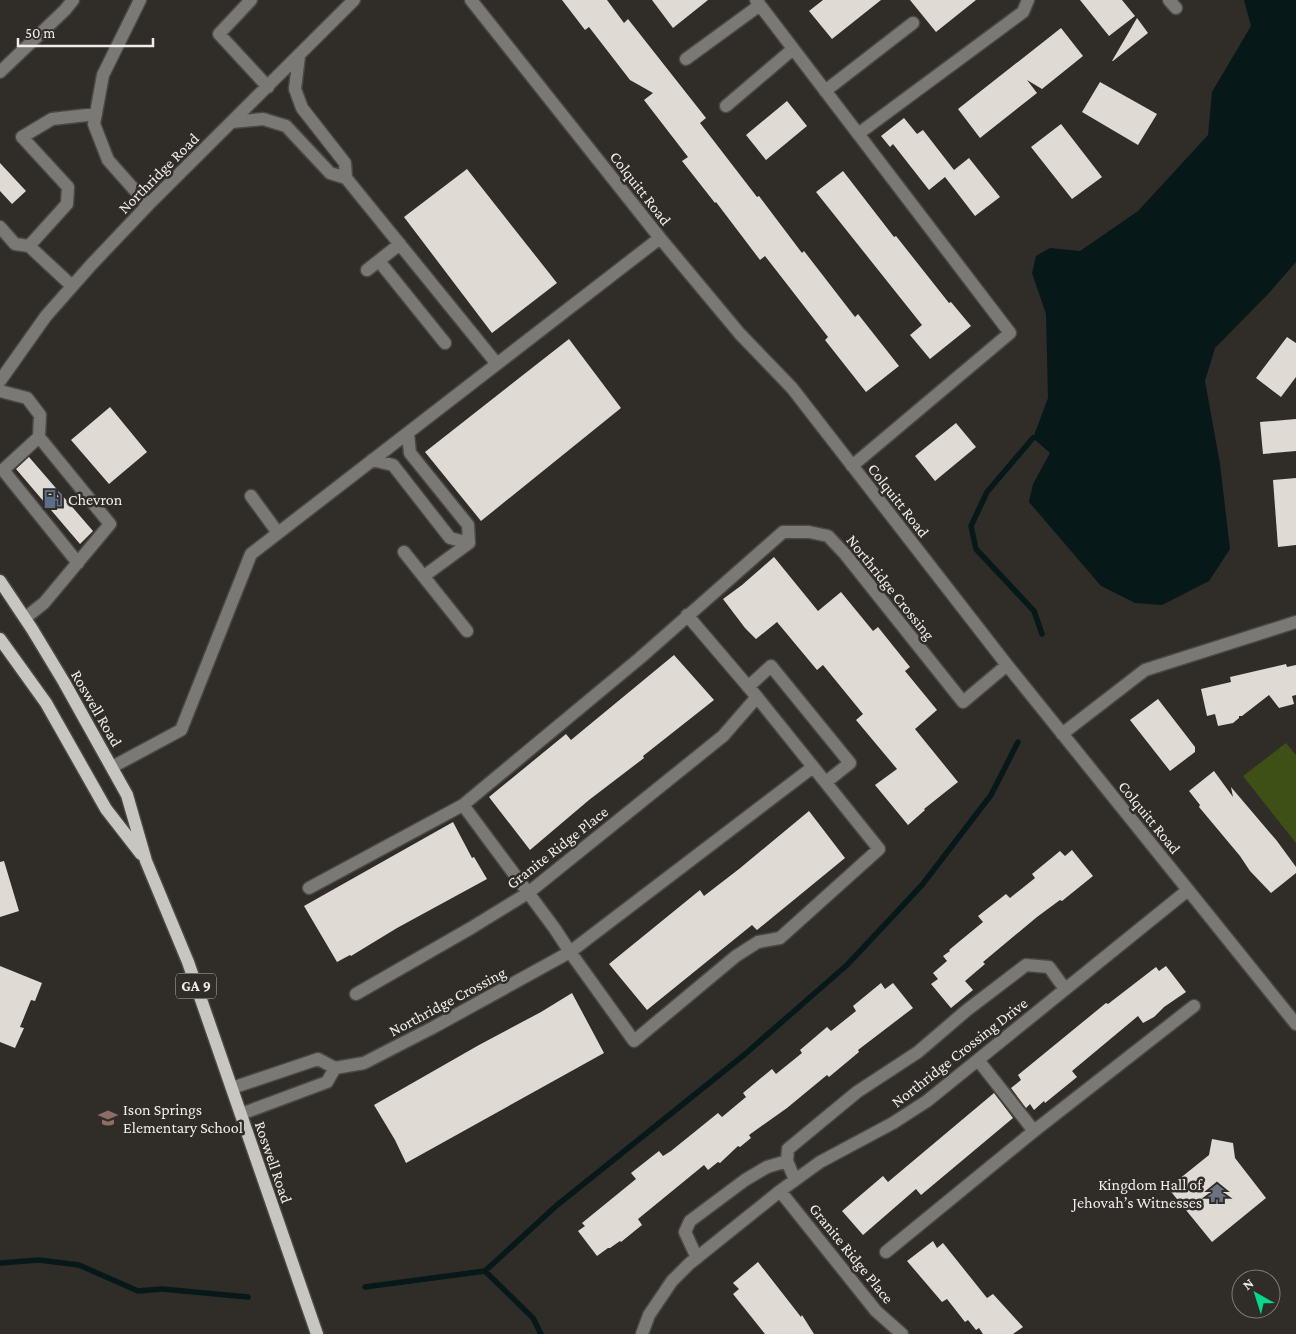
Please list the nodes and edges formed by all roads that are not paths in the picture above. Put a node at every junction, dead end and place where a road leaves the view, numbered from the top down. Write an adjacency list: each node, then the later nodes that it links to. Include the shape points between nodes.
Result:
1 (74, 0): 12 (street)
2 (140, 0): 16 (street, via 104,75)
3 (251, 0): 13 (street, via 219,34)
4 (354, 0): 10 (street, Northridge Road)
5 (471, 0): 22 (street, Colquitt Road)
6 (1028, 0): 18 (street, via 1023,12)
7 (758, 3): 9 (street); 11 (street)
8 (913, 23): 14 (street)
9 (793, 49): 14 (street); 15 (street)
10 (299, 56): 13 (street, Northridge Road); 19 (street, via 296,89 302,108 345,163)
11 (686, 59)
12 (0, 72)
13 (268, 87): 17 (street, Northridge Road)
14 (825, 91): 18 (street)
15 (726, 106)
16 (96, 114): 20 (street, via 94,124 108,160); 24 (street, via 52,120 22,137 68,187 67,204)
17 (232, 122): 19 (street, via 263,119 286,126 330,173); 20 (street, Northridge Road)
18 (858, 134): 35 (street, via 1010,333)
19 (346, 178): 23 (street)
20 (148, 206): 27 (street, Northridge Road)
21 (0, 227): 24 (street, via 15,244)
22 (660, 238): 29 (street); 35 (street, Colquitt Road, via 740,334 792,388)
23 (400, 244): 25 (street); 29 (street)
24 (29, 246): 27 (street)
25 (379, 261): 26 (street); 28 (street)
26 (368, 270)
27 (72, 286): 30 (street, Northridge Road, via 46,316)
28 (445, 343)
29 (497, 364): 32 (street)
30 (0, 381)
31 (0, 391): 33 (street, via 27,398 40,415)
32 (408, 433): 34 (street); 38 (street, via 410,453 468,525)
33 (39, 437): 40 (street, via 110,524); 40 (street, via 3,470)
34 (372, 460): 37 (street); 38 (street, via 393,466 450,538)
35 (852, 466): 48 (street, Colquitt Road)
36 (251, 496): 37 (street)
37 (278, 534): 52 (street, via 251,554 181,730)
38 (469, 543): 41 (street)
39 (404, 552): 41 (street)
40 (78, 563): 44 (street, via 44,603)
41 (424, 576): 46 (street)
42 (0, 581): 44 (main road, Roswell Road / GA 9)
43 (687, 615): 48 (street, Northridge Crossing, via 783,532 810,532 828,536 845,554 963,702); 49 (street); 55 (street, Northridge Crossing, via 640,658)
44 (25, 618): 52 (main road, Roswell Road / GA 9)
45 (1296, 622): 51 (street, via 1145,670)
46 (467, 631)
47 (0, 639): 56 (main road, Roswell Road / GA 9, via 46,703 106,808)
48 (1007, 665): 51 (street, Colquitt Road)
49 (748, 687): 50 (street); 54 (street, via 771,666 850,763)
50 (757, 697): 53 (street); 59 (street, Granite Ridge Place, via 723,736)
51 (1062, 734): 58 (street, Colquitt Road)
52 (112, 767): 56 (main road, Roswell Road / GA 9, via 127,795)
53 (813, 767): 54 (street); 60 (street, Northridge Crossing)
54 (826, 782): 60 (street, via 879,848 780,938 758,942 736,956 634,1041)
55 (462, 805): 57 (street, Northridge Crossing); 59 (street)
56 (146, 861): 67 (main road, Roswell Road / GA 9, via 188,962)
57 (308, 888)
58 (1188, 890): 61 (street, Northridge Crossing Drive); 64 (street, Colquitt Road)
59 (528, 893): 60 (street); 62 (street, Granite Ridge Place)
60 (570, 952): 66 (street, Northridge Crossing, via 364,1063)
61 (1065, 990): 65 (street, Northridge Crossing Drive); 70 (street, via 1049,967 1026,965 918,1052 857,1092 788,1149)
62 (356, 994)
63 (1194, 1006): 69 (street)
64 (1296, 1024)
65 (978, 1060): 69 (street); 71 (street, Northridge Crossing Drive, via 927,1101 820,1162)
66 (335, 1068): 67 (street, Northridge Crossing, via 318,1059); 68 (street, via 327,1082)
67 (232, 1088): 68 (main road, Roswell Road / GA 9)
68 (241, 1114): 75 (main road, Roswell Road / GA 9)
69 (1034, 1131): 73 (street)
70 (787, 1161): 71 (street); 74 (street, via 768,1166 745,1180 690,1221 685,1232)
71 (795, 1180): 72 (street, Northridge Crossing Drive)
72 (780, 1191): 74 (street, Northridge Crossing Drive); 77 (street, Granite Ridge Place, via 876,1311)
73 (886, 1252)
74 (697, 1258): 76 (street, Northridge Crossing Drive, via 672,1281 649,1315)
75 (317, 1334)
76 (642, 1334)
77 (902, 1334)

